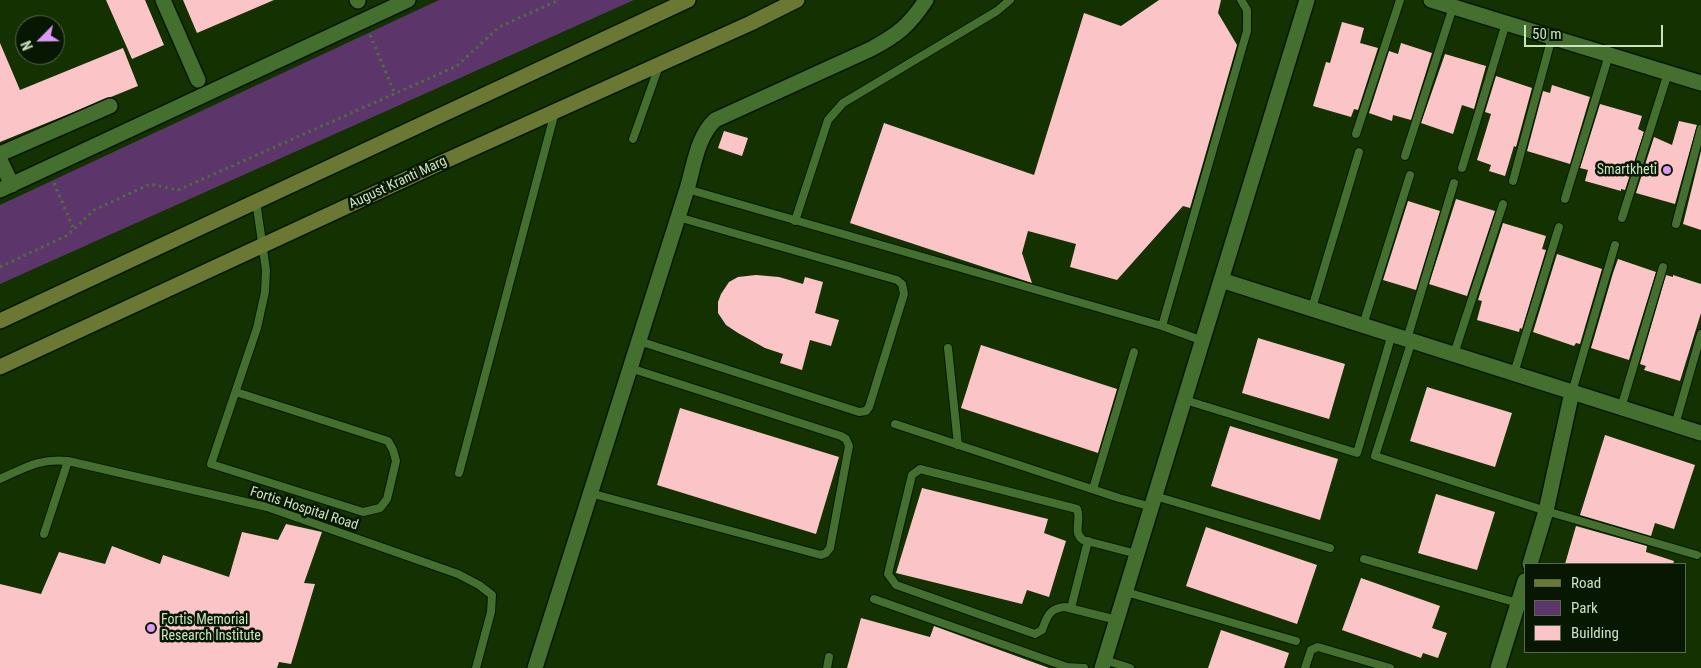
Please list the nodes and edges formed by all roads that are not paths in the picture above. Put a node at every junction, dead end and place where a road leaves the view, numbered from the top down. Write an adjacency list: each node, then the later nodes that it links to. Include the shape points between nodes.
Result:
1 (163, 0): 18 (street)
2 (408, 0): 33 (street)
3 (688, 0): 11 (main road)
4 (797, 0): 16 (main road, August Kranti Marg)
5 (926, 0): 34 (street, via 914,18 894,36 714,120 702,138)
6 (1010, 0): 40 (lane, via 997,11 843,102 828,120)
7 (1241, 0): 50 (lane, via 1247,10 1248,31)
8 (1307, 0): 46 (street)
9 (1400, 0): 23 (lane)
10 (1431, 0): 12 (street)
11 (661, 6): 36 (main road)
12 (1452, 7): 13 (street); 27 (lane)
13 (1506, 23): 14 (street); 29 (lane)
14 (1552, 37): 15 (street); 31 (lane)
15 (1609, 55): 17 (street); 35 (lane)
16 (659, 64): 21 (main road, August Kranti Marg); 24 (lane)
17 (1668, 73): 19 (street); 39 (lane)
18 (198, 80)
19 (1701, 83)
20 (110, 106): 26 (street)
21 (554, 112): 44 (main road, August Kranti Marg); 71 (lane)
22 (1701, 128): 41 (lane)
23 (1356, 134)
24 (633, 139)
25 (1359, 152): 47 (lane)
26 (0, 154)
27 (1405, 156)
28 (0, 160): 33 (street)
29 (1462, 168)
30 (1410, 175): 49 (lane)
31 (1513, 181)
32 (1454, 183): 53 (lane)
33 (6, 188)
34 (687, 189): 38 (street); 40 (lane)
35 (1565, 199)
36 (256, 201): 44 (lane); 48 (main road)
37 (1503, 204): 58 (lane)
38 (678, 217): 55 (street); 55 (lane, via 902,284 904,294 875,388 869,407 859,412)
39 (1622, 218)
40 (794, 221): 50 (lane)
41 (1676, 224)
42 (1560, 227): 61 (lane)
43 (1615, 245): 63 (lane)
44 (263, 246): 59 (main road, August Kranti Marg); 62 (lane, via 265,292)
45 (1663, 267): 65 (lane)
46 (1221, 280): 47 (street); 54 (street)
47 (1312, 308): 49 (street)
48 (0, 321)
49 (1363, 325): 51 (street)
50 (1162, 326): 54 (lane)
51 (1392, 334): 53 (street); 64 (lane, via 1357,453)
52 (1701, 334): 67 (lane)
53 (1409, 340): 58 (street); 76 (lane, via 1375,456)
54 (1203, 341): 64 (street)
55 (639, 342): 60 (street)
56 (948, 348): 69 (lane)
57 (1134, 352): 73 (lane)
58 (1454, 354): 61 (street)
59 (0, 367)
60 (630, 368): 74 (street); 74 (lane, via 846,439 849,446 830,548 821,555)
61 (1514, 373): 63 (street)
62 (236, 392): 62 (lane, via 211,464 363,512 380,508 387,499 396,461 388,441)
63 (1572, 392): 65 (street); 76 (street)
64 (1185, 400): 75 (street)
65 (1622, 408): 67 (street)
66 (895, 424): 69 (lane)
67 (1675, 425): 68 (street)
68 (1701, 433)
69 (958, 445): 73 (lane)
70 (68, 461): 72 (lane, Fortis Hospital Road, via 35,463); 77 (lane); 95 (lane, Fortis Hospital Road, via 267,507 472,581 492,595)
71 (459, 473)
72 (0, 479)
73 (1093, 489): 75 (lane)
74 (590, 493): 94 (street)
75 (1153, 502): 79 (lane); 80 (street)
76 (1546, 511): 81 (lane); 83 (street)
77 (44, 534)
78 (1088, 541): 80 (lane); 88 (lane); 88 (lane, via 1080,537 1077,529 1077,509 920,469 912,475 888,574 896,585 1035,634 1042,630 1054,608)
79 (1330, 548)
80 (1137, 554): 85 (street)
81 (1697, 555)
82 (1364, 559): 87 (lane)
83 (1530, 563)
84 (1524, 586): 87 (street)
85 (1126, 592): 89 (street); 90 (lane)
86 (874, 600): 92 (lane)
87 (1521, 604): 102 (street)
88 (1071, 608): 89 (lane)
89 (1117, 620): 93 (street)
90 (1296, 641)
91 (830, 657): 96 (lane)
92 (1046, 659): 97 (lane); 98 (lane)
93 (1104, 664): 99 (lane)
94 (538, 667)
95 (476, 668)
96 (827, 668)
97 (1044, 668)
98 (1084, 668)
99 (1130, 668)
100 (1305, 668): 101 (lane, via 1311,650 1318,647)
101 (1390, 668)
102 (1498, 668)

